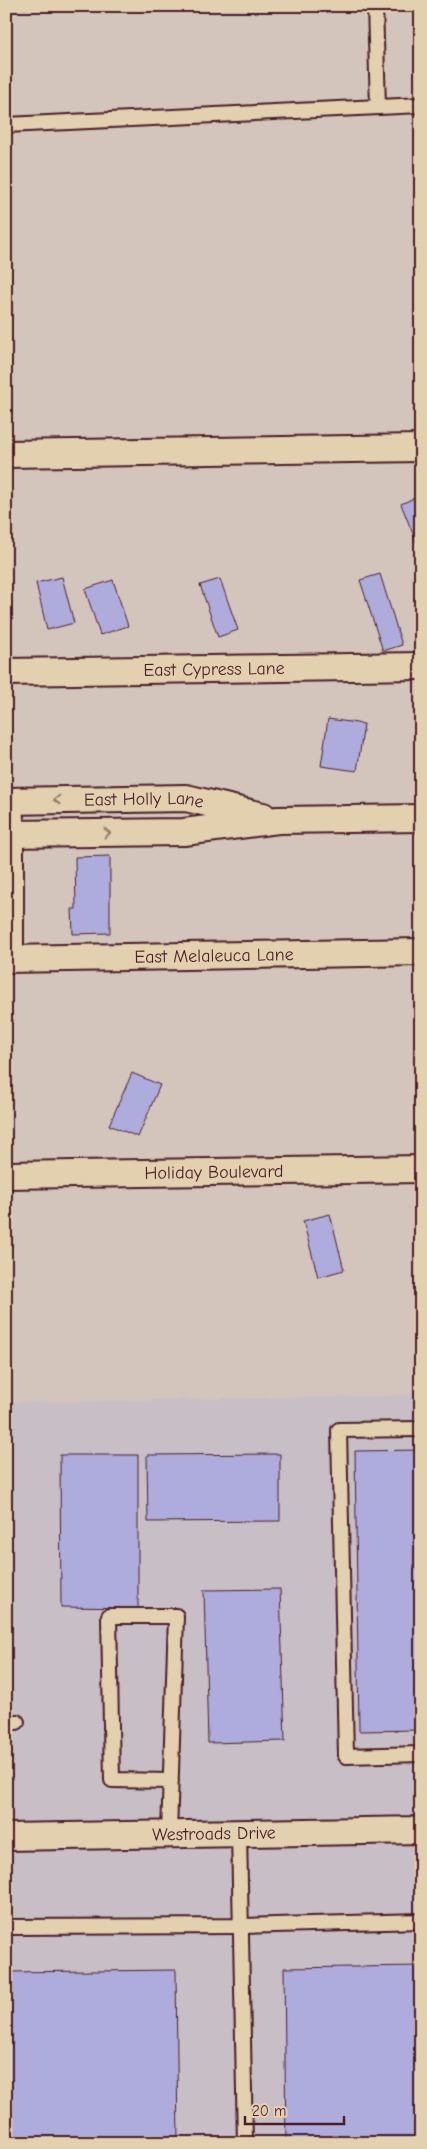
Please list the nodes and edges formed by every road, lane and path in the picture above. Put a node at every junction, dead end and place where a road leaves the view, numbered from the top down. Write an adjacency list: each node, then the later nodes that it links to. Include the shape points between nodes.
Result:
1 (375, 6): 3 (lane)
2 (421, 105): 3 (lane)
3 (378, 107): 4 (lane)
4 (6, 125)
5 (421, 448): 6 (street)
6 (6, 454)
7 (421, 666): 8 (street, East Cypress Lane)
8 (6, 672)
9 (8, 801): 11 (street, East Holly Lane, one-way to 9, via 186,798); 12 (street)
10 (421, 818): 11 (street, East Holly Lane)
11 (278, 820): 12 (street, East Holly Lane, one-way to 11, via 184,832)
12 (8, 834): 14 (street)
13 (421, 952): 14 (street, East Melaleuca Lane)
14 (8, 959)
15 (421, 1169): 16 (street, Holiday Boulevard)
16 (6, 1175)
17 (421, 1429): 18 (lane, via 339,1430 346,1756)
18 (421, 1754)
19 (172, 1781): 19 (lane, via 176,1616 109,1616 112,1780); 22 (lane)
20 (421, 1830): 21 (street, Westroads Drive)
21 (239, 1832): 22 (street, Westroads Drive); 25 (lane)
22 (169, 1834): 23 (street, Westroads Drive)
23 (6, 1836)
24 (421, 1921): 25 (lane)
25 (241, 1926): 26 (lane); 27 (lane)
26 (6, 1927)
27 (245, 2143)

